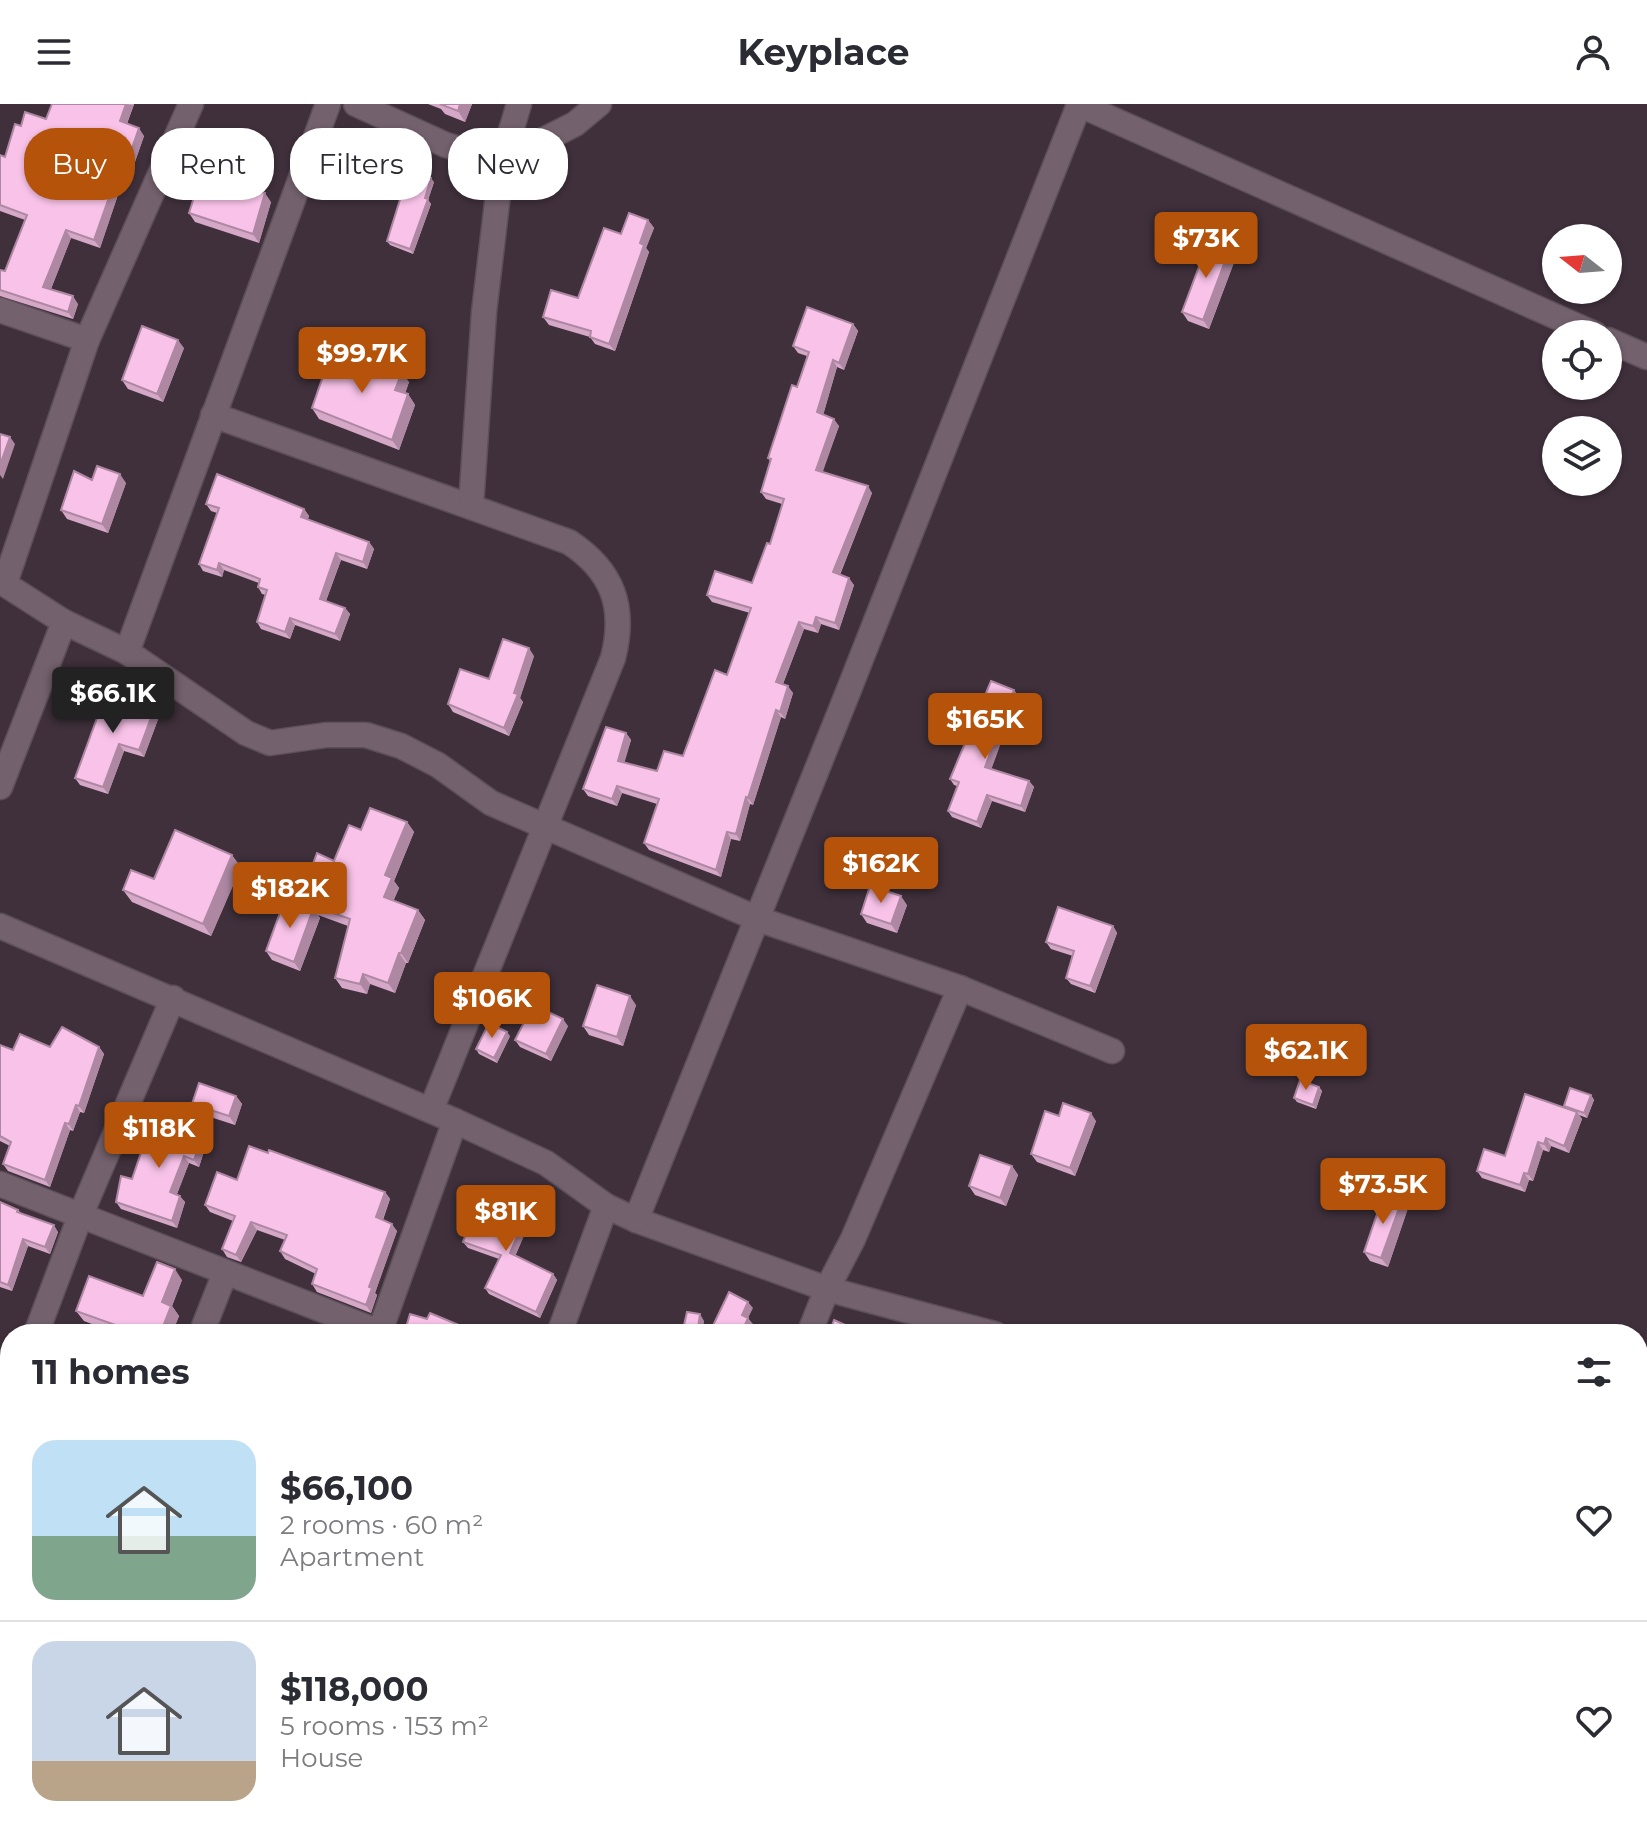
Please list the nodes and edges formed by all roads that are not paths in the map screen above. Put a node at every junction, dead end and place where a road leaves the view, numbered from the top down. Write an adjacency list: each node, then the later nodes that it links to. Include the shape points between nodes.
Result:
1 (191, 104): 13 (street)
2 (328, 104): 16 (street)
3 (356, 104): 9 (street)
4 (519, 104): 7 (street)
5 (599, 104): 8 (street)
6 (1079, 104): 12 (street); 23 (street)
7 (512, 128)
8 (567, 128)
9 (448, 146)
10 (497, 200): 17 (street)
11 (0, 310): 13 (street)
12 (1564, 320)
13 (87, 340): 18 (street)
14 (1622, 346): 15 (street)
15 (1647, 357)
16 (213, 415): 17 (street); 20 (street)
17 (471, 506): 22 (street, via 569,542 599,566 616,601 613,658)
18 (2, 582): 19 (street)
19 (64, 622): 20 (street); 21 (street)
20 (127, 652): 22 (street, via 246,733 270,743 366,735 401,746 491,803)
21 (0, 787)
22 (547, 827): 23 (street); 28 (street)
23 (758, 919): 25 (street); 33 (street)
24 (0, 926): 26 (street)
25 (960, 988): 27 (street); 35 (street)
26 (173, 998): 28 (street); 32 (street)
27 (1112, 1051)
28 (431, 1110): 29 (street)
29 (455, 1121): 31 (street, via 546,1163); 39 (street)
30 (0, 1184): 32 (street)
31 (606, 1206): 33 (street); 40 (street)
32 (81, 1214): 34 (street); 36 (street)
33 (636, 1220): 35 (street)
34 (225, 1273): 37 (street); 38 (street)
35 (827, 1289): 41 (street); 42 (street)
36 (40, 1324)
37 (205, 1324)
38 (356, 1324)
39 (382, 1324)
40 (563, 1324)
41 (813, 1324)
42 (958, 1324)

